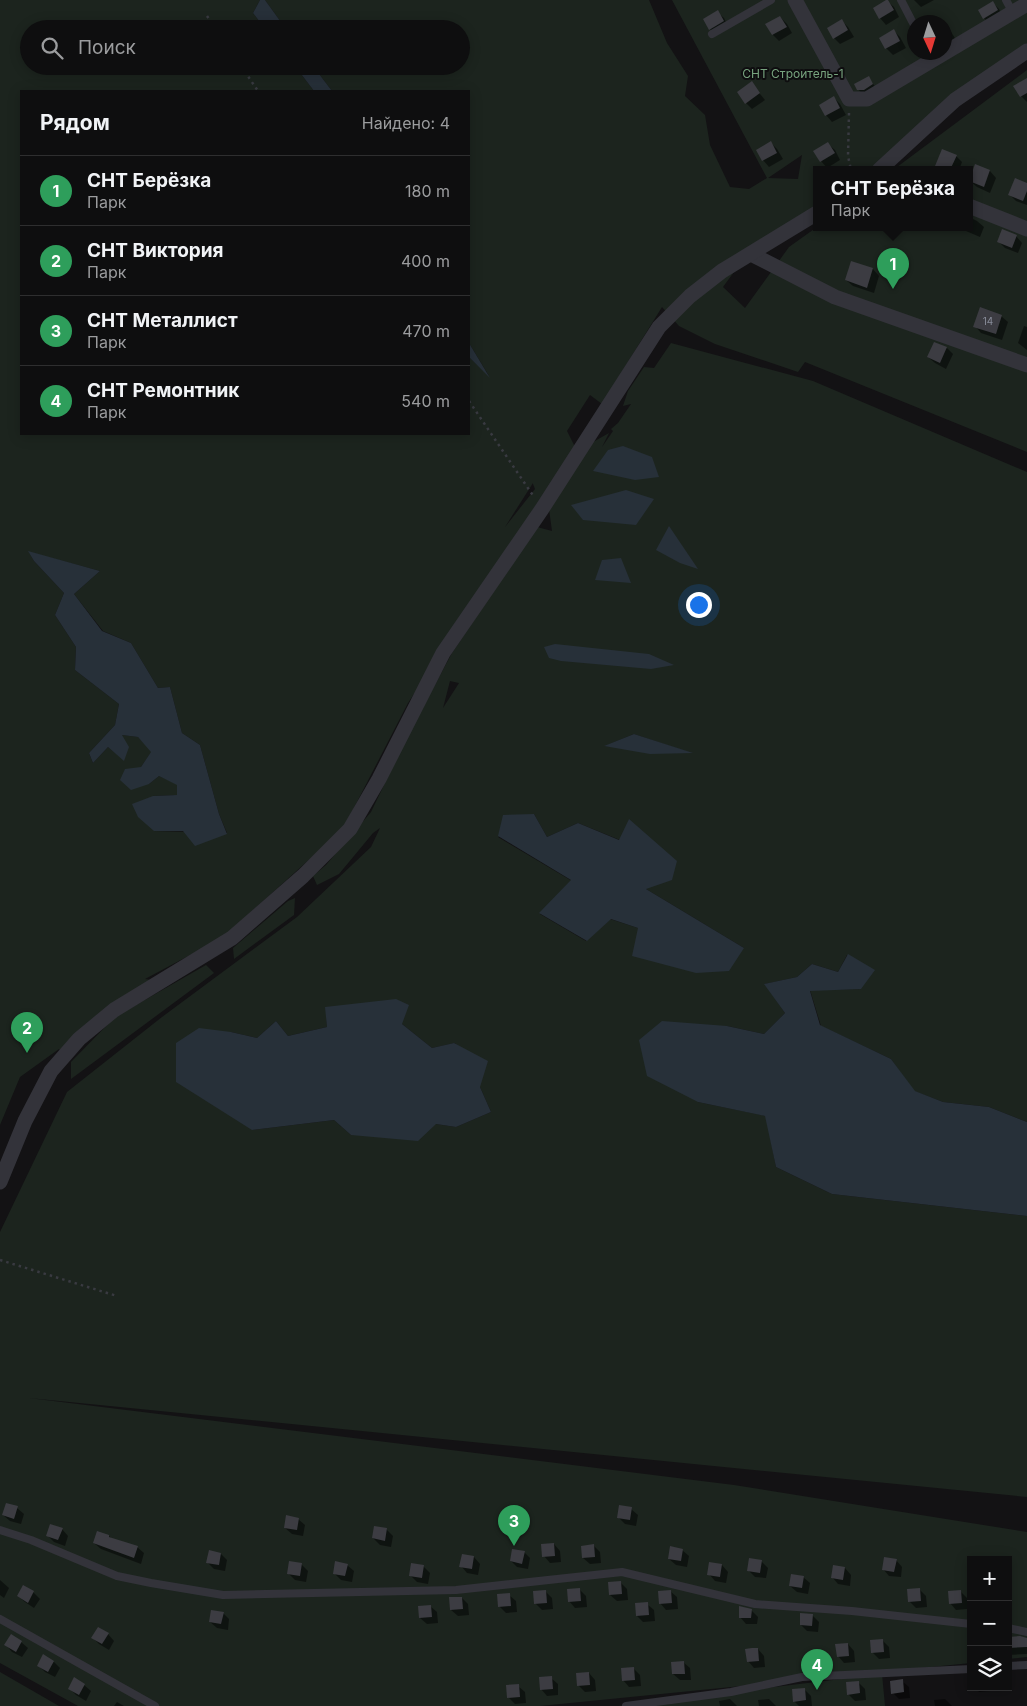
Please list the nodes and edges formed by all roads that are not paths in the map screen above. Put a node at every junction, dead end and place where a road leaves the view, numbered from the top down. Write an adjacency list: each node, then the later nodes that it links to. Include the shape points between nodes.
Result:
1 (771, 0): 7 (lane)
2 (795, 0): 10 (street, via 849,99 867,99)
3 (901, 0): 6 (lane)
4 (1027, 4): 5 (street)
5 (1010, 7): 8 (street)
6 (909, 15)
7 (712, 34)
8 (952, 43)
9 (1027, 51): 11 (street, via 955,100)
10 (925, 60)
11 (883, 166)
12 (973, 208): 14 (street)
13 (813, 215): 15 (street)
14 (1027, 228)
15 (751, 254): 16 (street, via 835,297); 17 (street, via 690,296 658,327 542,509 442,653 380,779 350,829 303,876 232,938 114,1010 79,1039 51,1071 25,1121)
16 (1027, 365)
17 (0, 1182)
18 (0, 1530): 20 (lane, via 117,1576 223,1595 456,1590 622,1572 755,1604)
19 (0, 1619): 26 (lane)
20 (967, 1624)
21 (1012, 1629): 22 (lane)
22 (1027, 1632)
23 (1027, 1665): 24 (lane)
24 (1012, 1666)
25 (967, 1669): 27 (lane, via 802,1677 731,1692)
26 (155, 1706)
27 (626, 1706)

